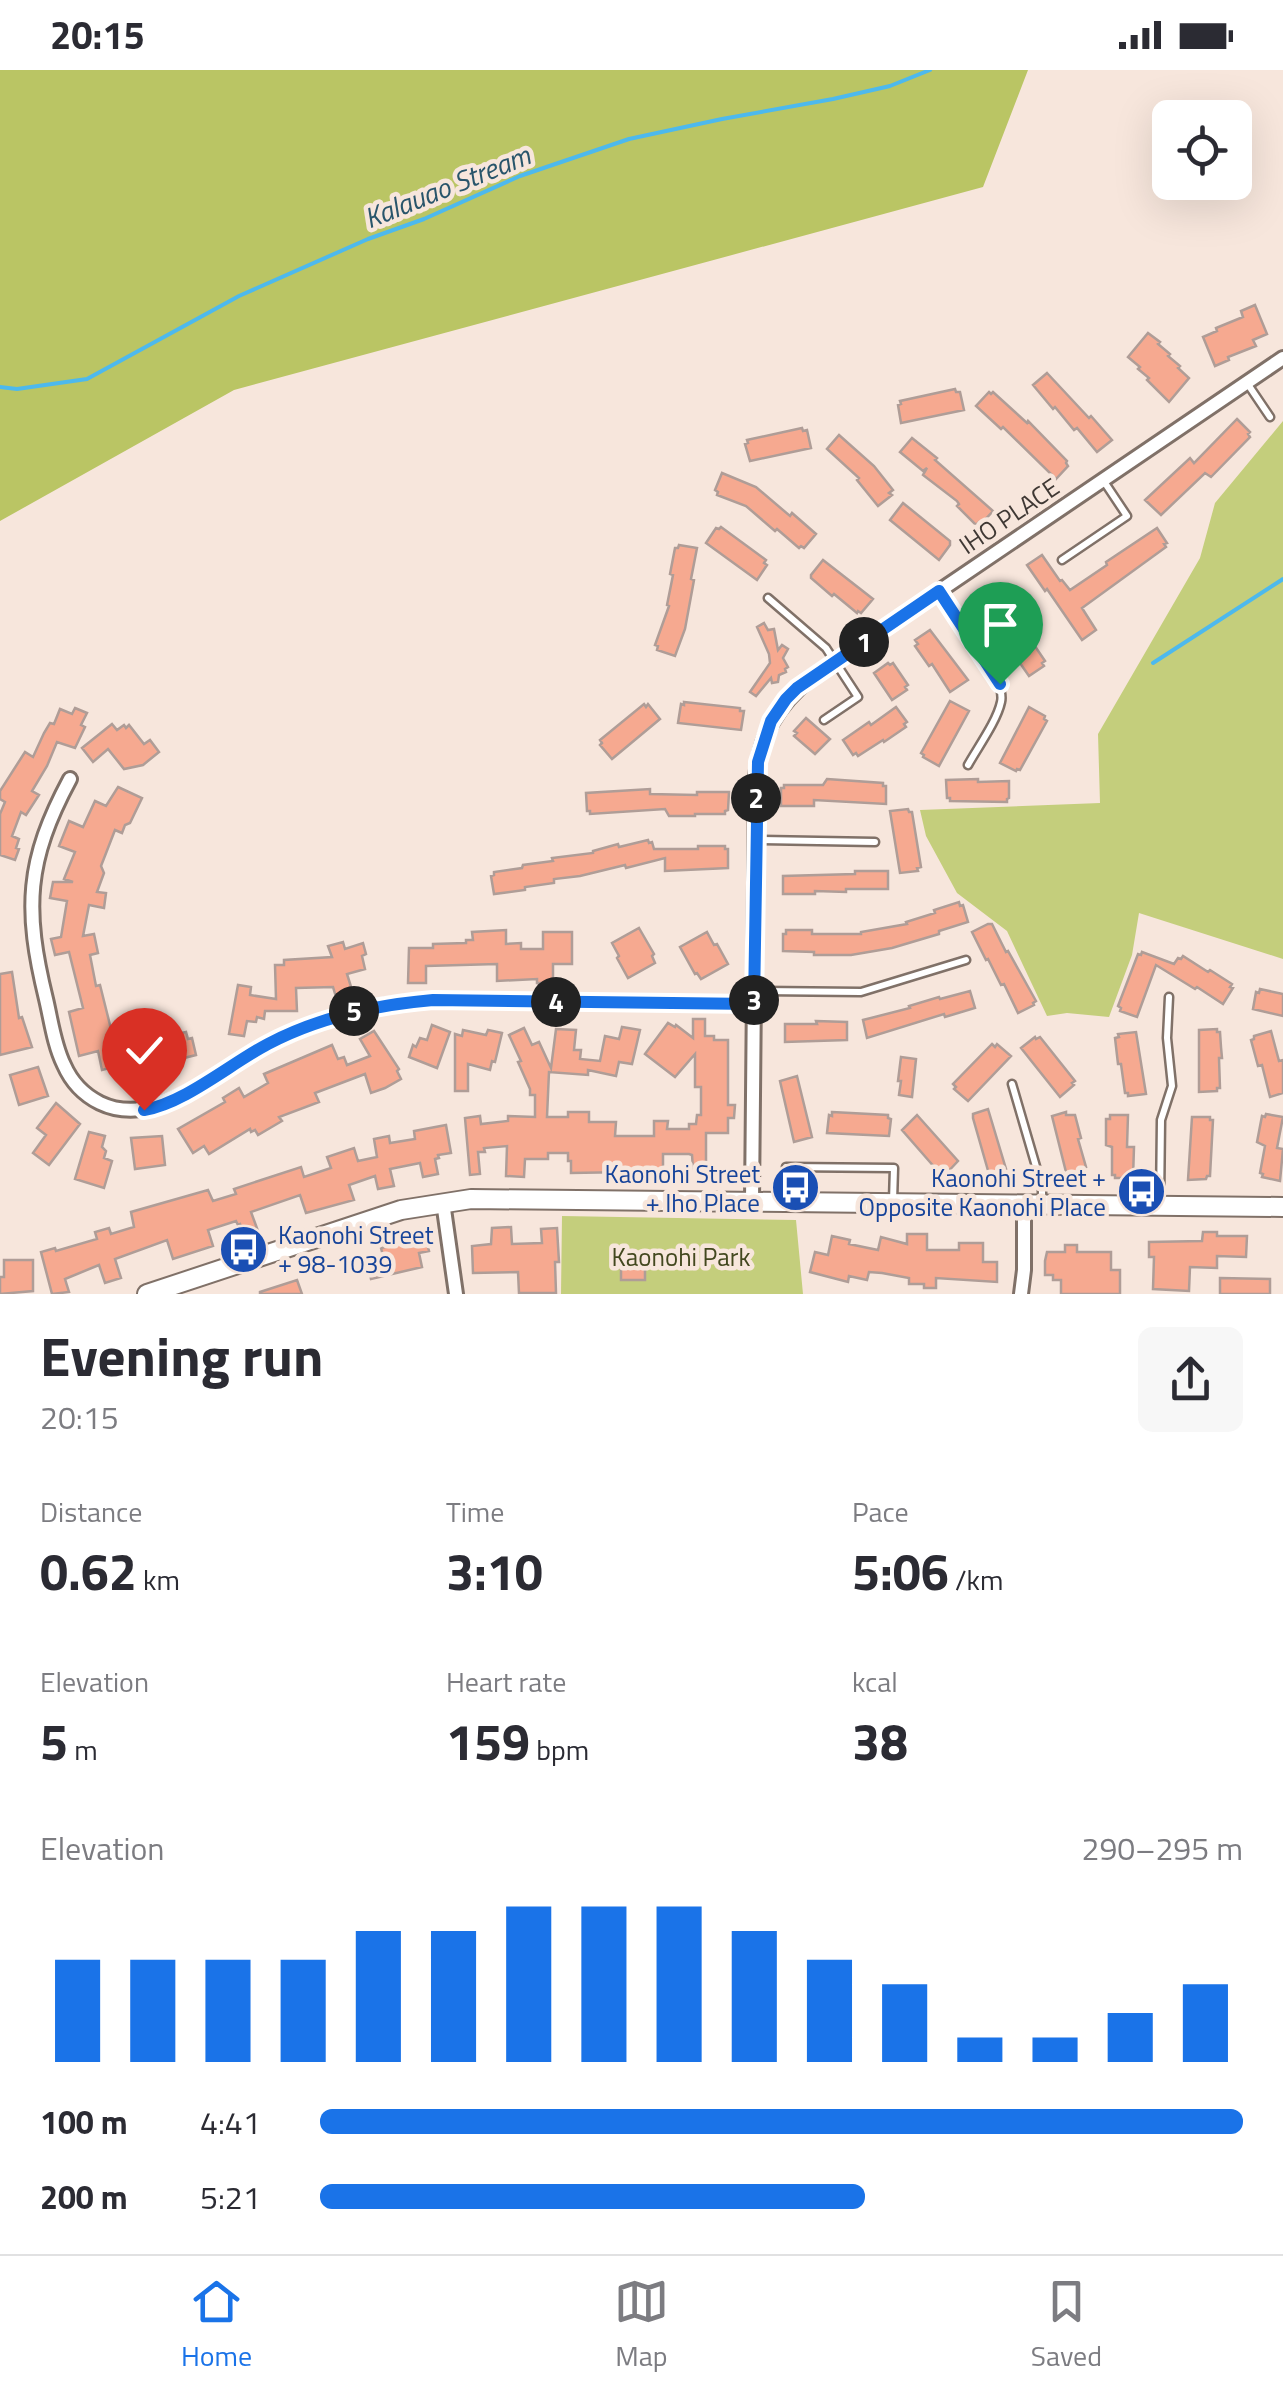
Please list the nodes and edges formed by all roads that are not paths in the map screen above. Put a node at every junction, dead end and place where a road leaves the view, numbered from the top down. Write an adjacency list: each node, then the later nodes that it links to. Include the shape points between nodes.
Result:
1 (1283, 358): 2 (street, IHO PLACE)
2 (1247, 382): 3 (lane); 4 (street, IHO PLACE)
3 (1270, 416)
4 (1102, 480): 5 (lane, via 1127,516); 6 (street, IHO PLACE)
5 (1062, 560)
6 (939, 591): 8 (street, IHO PLACE); 10 (lane, via 1002,693 1000,709)
7 (768, 598): 8 (lane)
8 (834, 662): 9 (lane, via 858,697); 12 (street, IHO PLACE, via 786,699 765,734)
9 (824, 720)
10 (968, 765)
11 (70, 778): 16 (street, via 40,848 32,888 33,944 64,1065 84,1092 116,1109 154,1108 291,1033 387,1004)
12 (756, 840): 13 (lane); 16 (street, IHO PLACE)
13 (875, 842)
14 (966, 960): 16 (lane, via 862,992)
15 (1169, 996): 23 (lane, via 1172,1086 1161,1120)
16 (754, 998): 19 (street, IHO PLACE)
17 (1012, 1084): 22 (lane, via 1042,1187)
18 (786, 1167): 21 (lane, via 894,1168)
19 (752, 1200): 20 (street); 21 (street)
20 (443, 1202): 25 (street); 26 (street)
21 (893, 1202): 22 (street)
22 (1034, 1204): 23 (street); 27 (street)
23 (1160, 1205): 24 (street)
24 (1283, 1206)
25 (146, 1294)
26 (456, 1294)
27 (1021, 1294)

